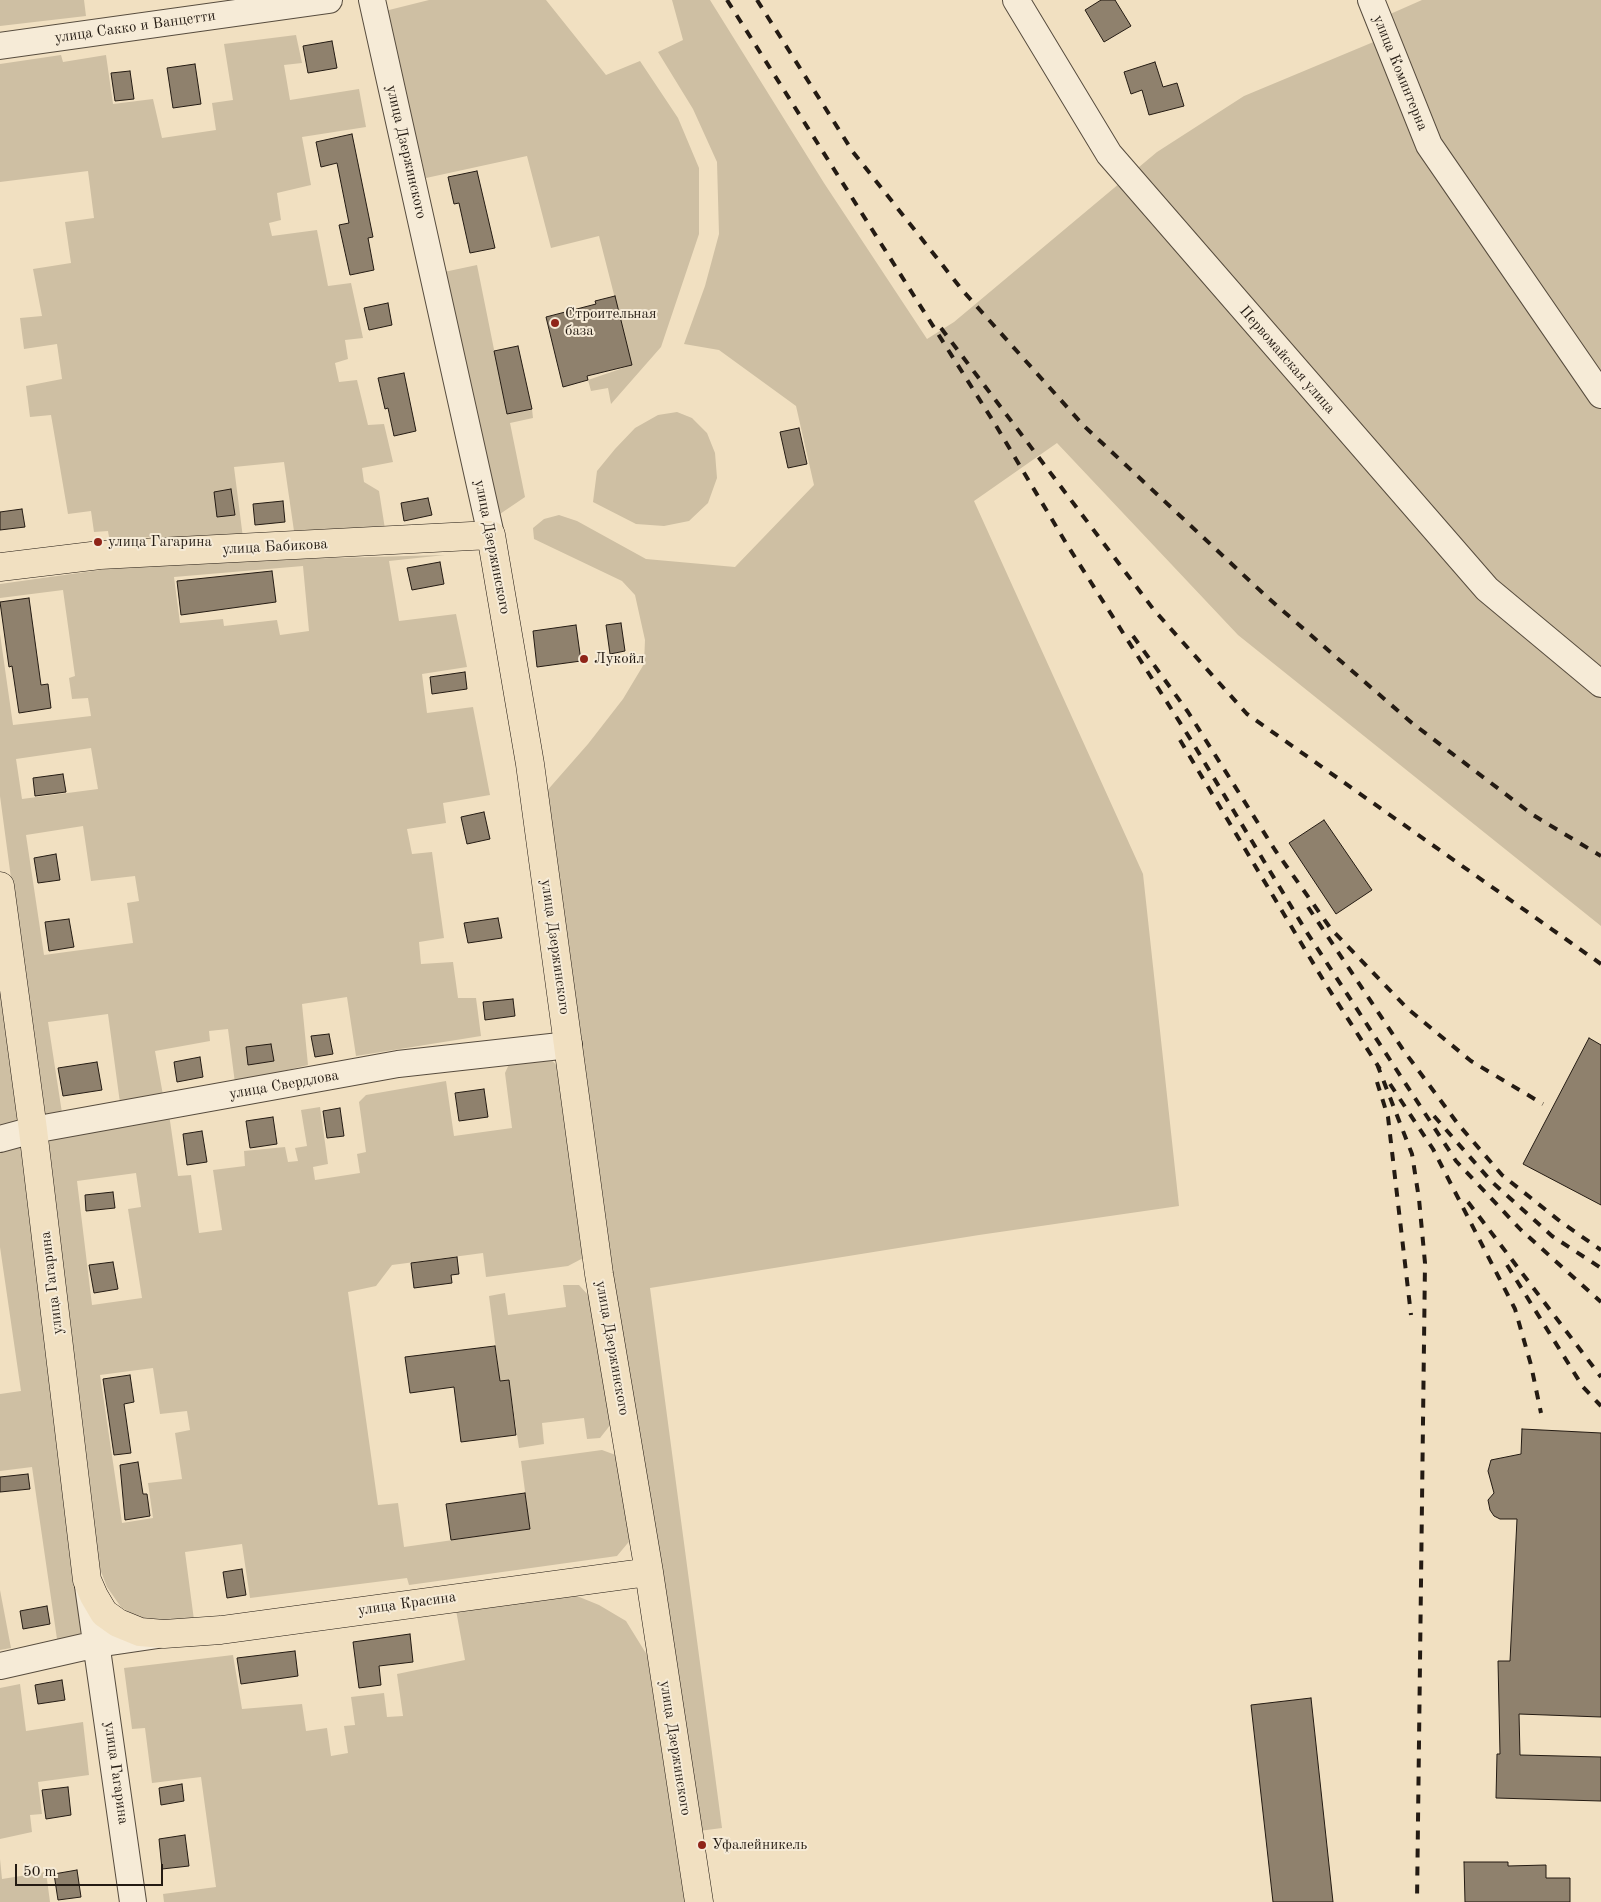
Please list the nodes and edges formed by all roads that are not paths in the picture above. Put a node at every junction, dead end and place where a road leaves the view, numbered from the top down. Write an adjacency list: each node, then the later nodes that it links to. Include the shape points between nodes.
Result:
1 (329, 0): 5 (street, улица Сакко и Ванцетти)
2 (372, 0): 7 (street, улица Дзержинского)
3 (1016, 0): 9 (street, Первомайская улица, via 1109,154 1487,589)
4 (1372, 0): 6 (street, улица Коминтерна, via 1429,145)
5 (0, 46)
6 (1601, 395)
7 (491, 535): 8 (main road, улица Бабикова, via 100,555); 11 (main road, улица Дзержинского, via 528,754)
8 (0, 567)
9 (1601, 684)
10 (0, 886): 12 (main road, улица Гагарина)
11 (569, 1045): 12 (street, улица Свердлова, via 398,1064); 14 (main road, улица Дзержинского, via 599,1274)
12 (33, 1130): 13 (street, улица Свердлова); 15 (main road, улица Гагарина)
13 (0, 1139)
14 (649, 1572): 16 (main road, улица Красина, via 221,1630); 20 (main road, улица Дзержинского)
15 (88, 1580): 16 (main road, улица Гагарина, via 104,1612 118,1623 140,1632); 17 (street, улица Гагарина)
16 (164, 1634): 17 (street)
17 (97, 1644): 18 (street); 19 (street, улица Гагарина)
18 (0, 1666)
19 (133, 1902)
20 (699, 1902)

